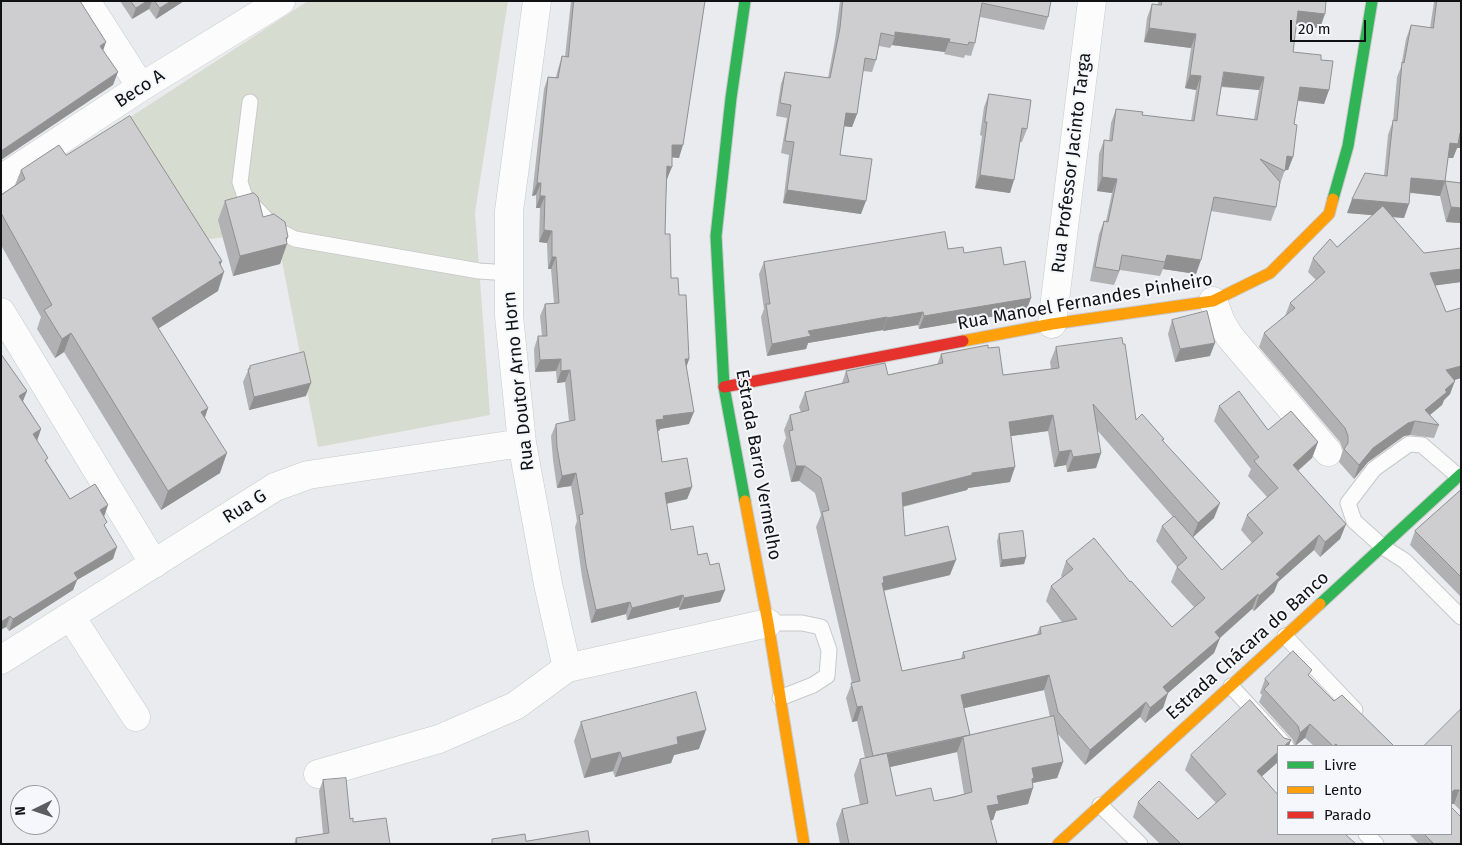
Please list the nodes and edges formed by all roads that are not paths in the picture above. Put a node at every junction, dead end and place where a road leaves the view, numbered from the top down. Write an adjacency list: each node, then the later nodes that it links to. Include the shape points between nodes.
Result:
1 (86, 1): 7 (street)
2 (281, 1): 7 (street, Beco A)
3 (537, 1): 10 (street, Rua Doutor Arno Horn, via 509,211)
4 (745, 1): 14 (street, Estrada Barro Vermelho, via 716,236)
5 (1092, 1): 13 (street, Rua Professor Jacinto Targa)
6 (1372, 1): 11 (street, Rua Manoel Fernandes Pinheiro, via 1348,146 1329,214 1270,273)
7 (141, 87): 9 (street, Beco A)
8 (250, 102): 10 (lane, via 240,182 245,197 281,232 295,239 479,271)
9 (1, 179)
10 (509, 273): 15 (street, Rua Doutor Arno Horn, via 509,316)
11 (1214, 301): 13 (street, Rua Manoel Fernandes Pinheiro); 16 (street, via 1230,337)
12 (1, 312): 19 (street)
13 (1052, 324): 14 (street, Rua Manoel Fernandes Pinheiro)
14 (724, 387): 22 (street, Estrada Barro Vermelho)
15 (522, 443): 19 (street, Rua G, via 308,475 275,488); 25 (street, Rua Doutor Arno Horn)
16 (1328, 452)
17 (1459, 475): 18 (street, Estrada Chácara do Banco); 18 (lane, via 1422,445 1408,444 1374,469 1348,504 1354,521)
18 (1383, 547): 21 (lane, via 1405,561); 23 (street, Estrada Chácara do Banco)
19 (154, 564): 20 (street, Rua G)
20 (70, 617): 24 (street, Rua G); 28 (street)
21 (1461, 618)
22 (768, 623): 25 (street); 27 (street, Estrada Barro Vermelho); 27 (lane, via 802,623 821,627 829,650 827,676)
23 (1286, 636): 26 (street, Estrada Chácara do Banco); 29 (lane)
24 (1, 660)
25 (567, 668): 31 (street, via 515,706 447,736)
26 (1231, 686): 30 (lane); 32 (street, Estrada Chácara do Banco)
27 (780, 698): 34 (street, Estrada Barro Vermelho)
28 (136, 717)
29 (1363, 719)
30 (1285, 745)
31 (318, 774)
32 (1100, 805): 35 (street, Estrada Chácara do Banco); 36 (lane)
33 (1367, 835): 37 (lane)
34 (804, 844)
35 (1058, 844)
36 (1140, 844)
37 (1376, 844)

